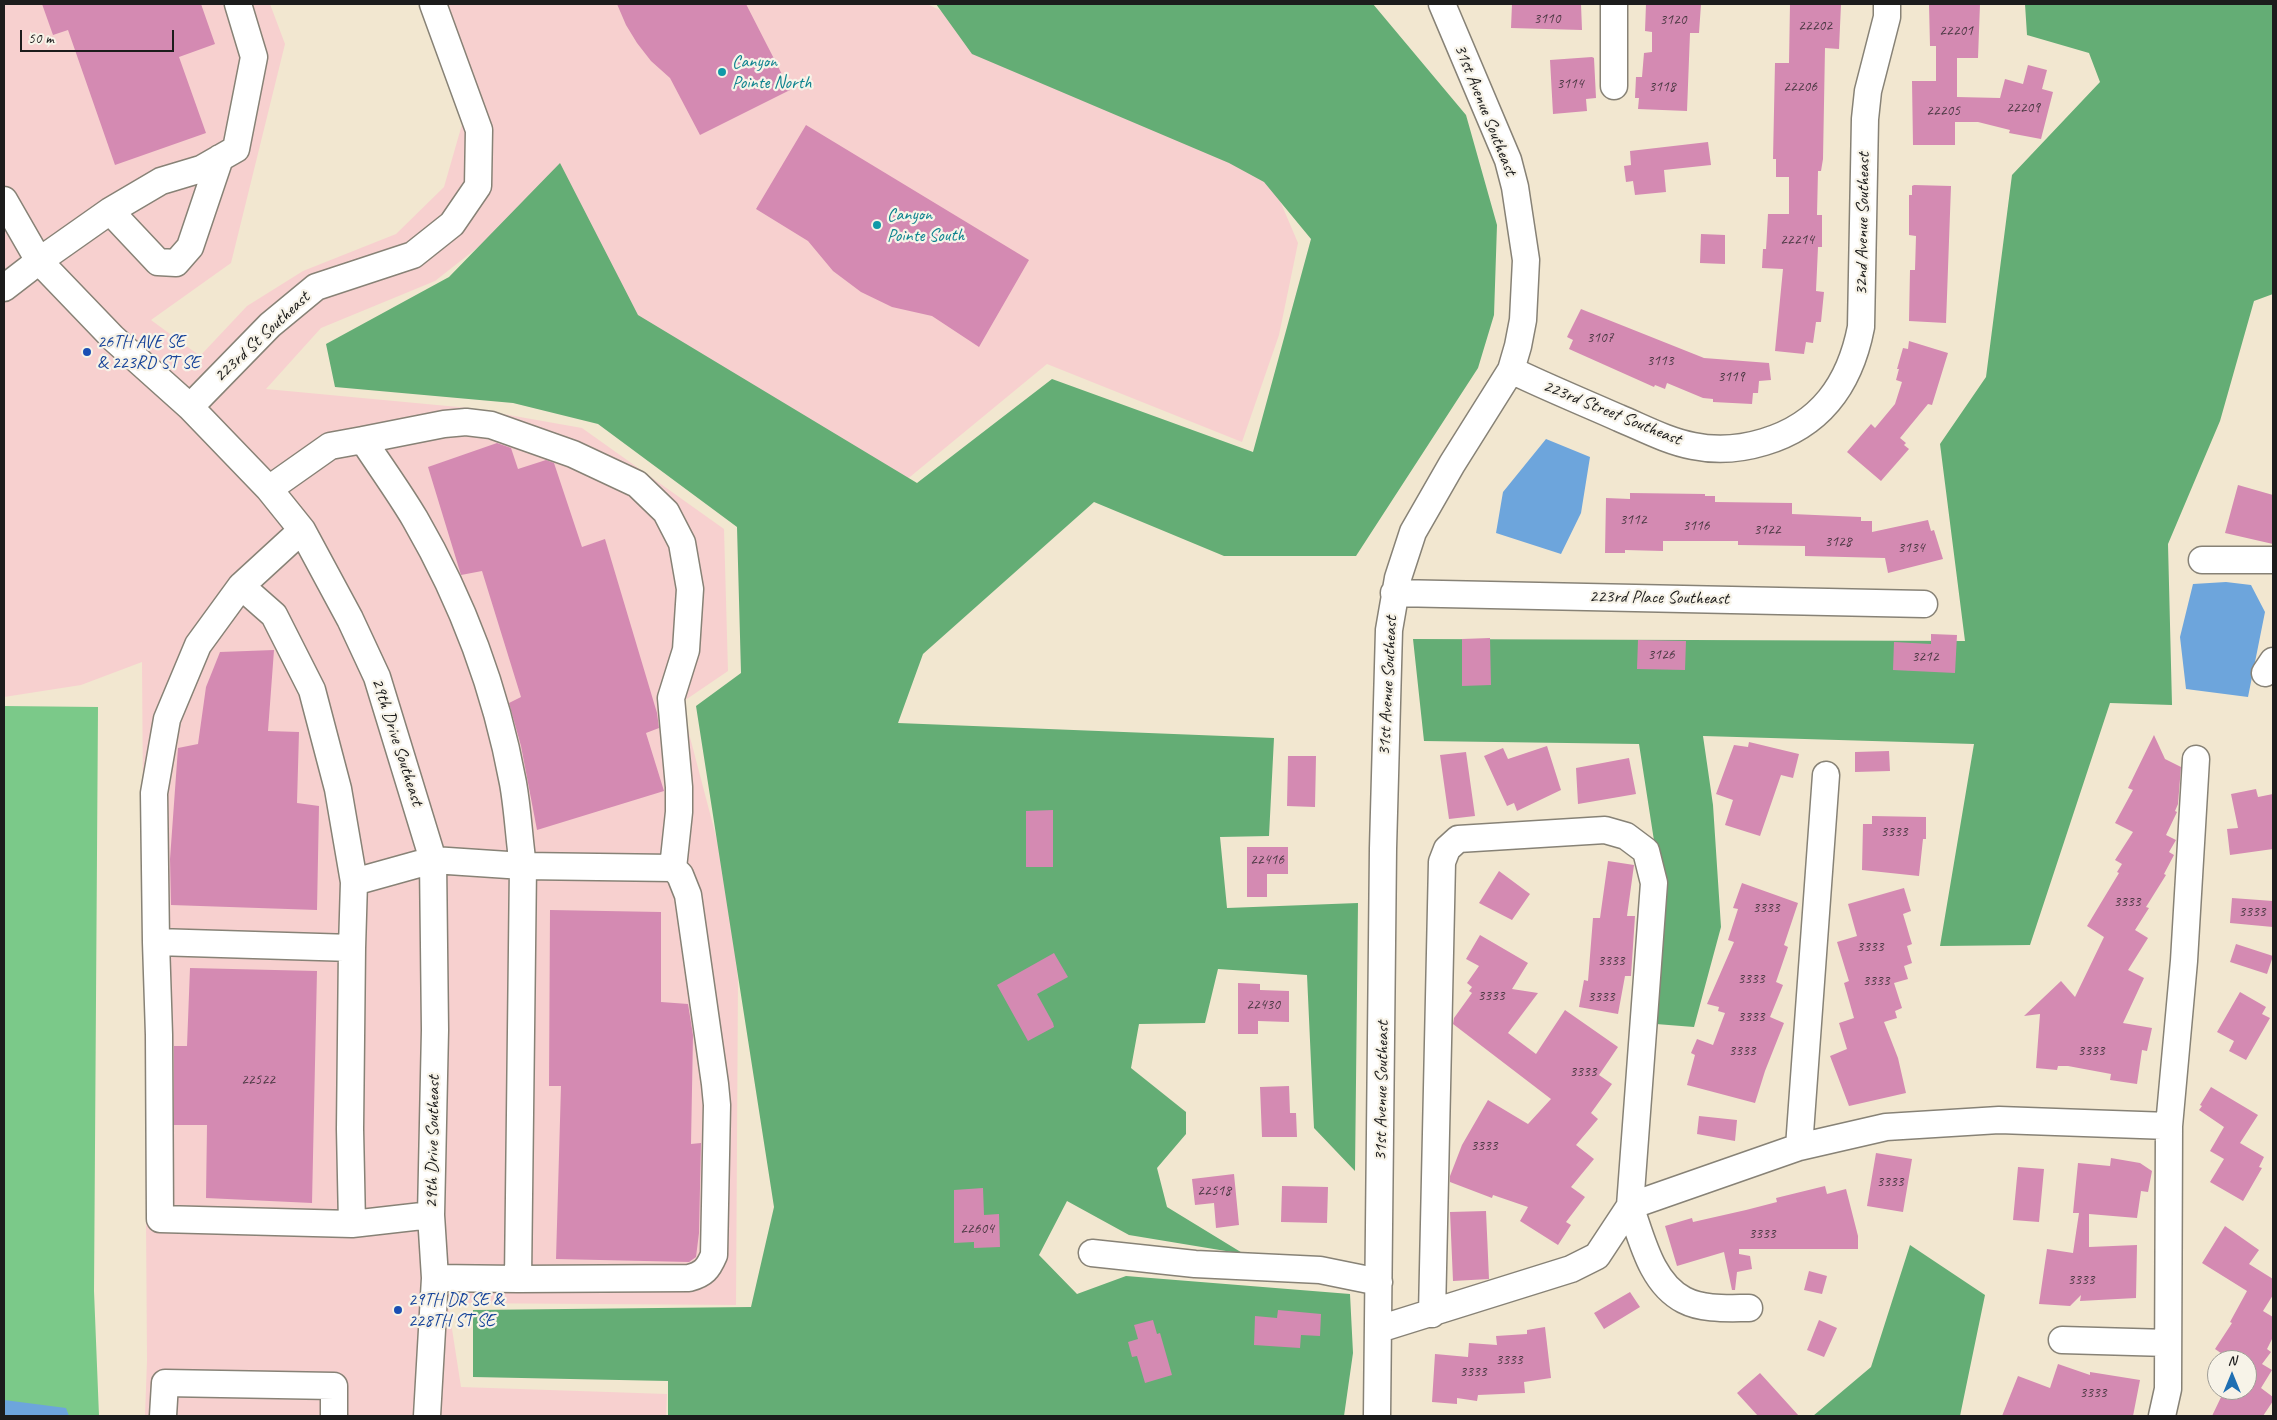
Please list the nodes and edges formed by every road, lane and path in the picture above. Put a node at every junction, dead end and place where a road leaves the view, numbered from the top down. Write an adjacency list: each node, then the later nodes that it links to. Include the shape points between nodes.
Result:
1 (238, 4): 7 (street, via 254,57 236,149)
2 (434, 4): 13 (street, 223rd St Southeast, via 479,130 478,186 452,224 413,255 316,287 270,325)
3 (1442, 4): 12 (street, 31st Avenue Southeast, via 1486,104 1515,187 1526,260 1526,288 1520,338)
4 (1614, 4): 6 (street)
5 (1887, 4): 14 (street, 32nd Avenue Southeast, via 1865,119 1861,327 1856,351 1840,386 1817,414)
6 (1614, 86)
7 (220, 158): 9 (street, via 201,169 161,181); 9 (street, via 190,247 176,263 158,262)
8 (4, 200): 10 (street, 29th Drive Southeast)
9 (110, 211): 10 (street)
10 (39, 261): 11 (street); 13 (street, 29th Drive Southeast, via 113,338)
11 (4, 288)
12 (1511, 370): 14 (street, 223rd Street Southeast, via 1654,433 1693,446 1720,449 1752,446); 21 (street, 31st Avenue Southeast, via 1413,532)
13 (190, 407): 16 (street, 29th Drive Southeast)
14 (1801, 427)
15 (363, 440): 16 (street, via 330,446); 26 (street, via 415,519 464,616 502,736 513,784); 27 (street, via 466,422 491,425 573,454 637,484 666,512 682,543 690,589 686,650 671,698 679,787)
16 (269, 488): 17 (street, 29th Drive Southeast)
17 (302, 530): 20 (street); 25 (street, 29th Drive Southeast, via 378,677)
18 (2202, 560): 19 (street)
19 (2273, 560)
20 (241, 586): 28 (street, via 274,615 312,690 338,789); 29 (street, via 198,645 167,719 154,793)
21 (1394, 593): 22 (street, 223rd Place Southeast); 39 (street, 31st Avenue Southeast, via 1386,683)
22 (1924, 604)
23 (2196, 759): 31 (street, via 2184,961)
24 (1826, 775): 32 (street)
25 (433, 860): 26 (street); 28 (street); 34 (street, 29th Drive Southeast, via 435,1030)
26 (523, 866): 27 (street); 38 (street)
27 (673, 868): 38 (street, via 680,875 689,902 716,1091 714,1255 709,1268 701,1275 689,1278)
28 (354, 882): 30 (street)
29 (156, 942): 30 (street); 35 (street, via 160,1219)
30 (352, 948): 35 (street)
31 (2169, 1126): 32 (street, via 1999,1120 1886,1127); 44 (street)
32 (1799, 1147): 33 (street)
33 (1630, 1206): 40 (street, via 1664,1285 1685,1301 1714,1307); 41 (street, via 1597,1256 1571,1269); 41 (street, via 1654,883 1646,851 1626,836 1605,830 1458,839 1447,849 1442,862)
34 (431, 1215): 35 (street); 37 (street, 29th Drive Southeast)
35 (352, 1224)
36 (1092, 1252): 39 (street, via 1195,1264 1320,1270)
37 (435, 1278): 38 (street); 47 (street, 29th Drive Southeast)
38 (518, 1279)
39 (1379, 1282): 42 (street, 31st Avenue Southeast)
40 (1749, 1308)
41 (1432, 1314): 42 (street)
42 (1379, 1329): 48 (street, 31st Avenue Southeast)
43 (2062, 1340): 44 (street)
44 (2168, 1343): 49 (street, via 2168,1389)
45 (163, 1416): 46 (street, via 165,1383 334,1386)
46 (334, 1416)
47 (427, 1416)
48 (1377, 1416)
49 (2162, 1416)

